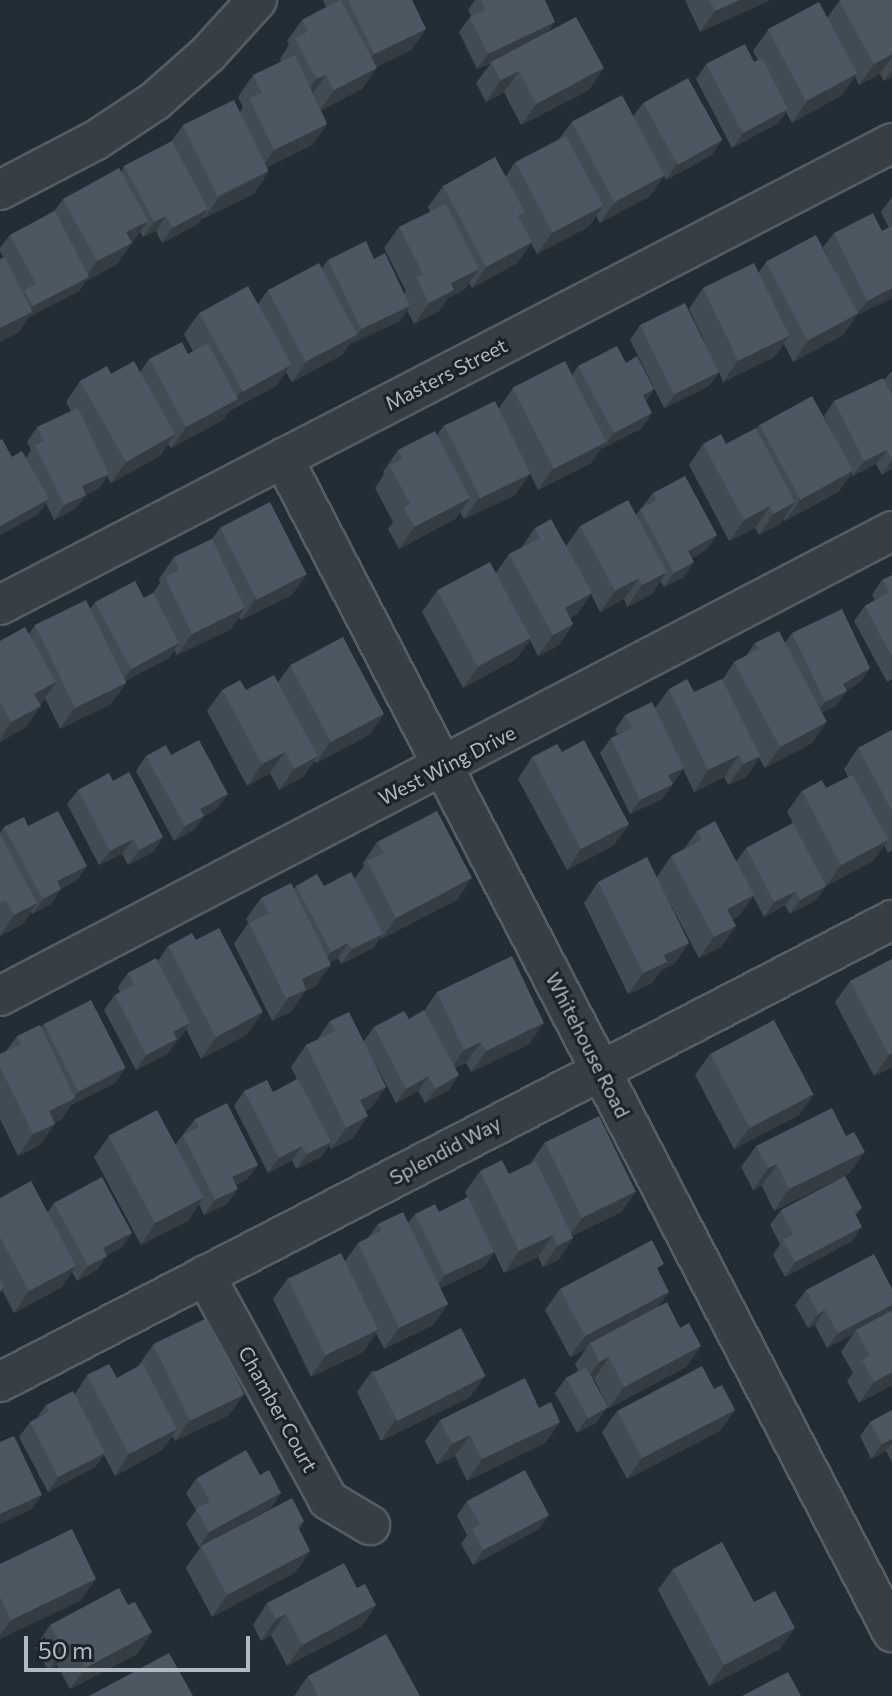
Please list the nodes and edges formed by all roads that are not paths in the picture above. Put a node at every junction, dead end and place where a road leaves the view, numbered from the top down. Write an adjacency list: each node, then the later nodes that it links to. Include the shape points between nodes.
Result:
1 (257, 0): 3 (street, via 155,101 96,140)
2 (892, 143): 4 (street, Masters Street)
3 (0, 190)
4 (283, 458): 6 (street, Masters Street); 7 (street, Whitehouse Road)
5 (892, 531): 7 (street, West Wing Drive)
6 (0, 605)
7 (444, 767): 9 (street, West Wing Drive); 10 (street, Whitehouse Road)
8 (892, 920): 10 (street, Splendid Way)
9 (0, 996)
10 (600, 1069): 11 (street, Splendid Way); 14 (street, Whitehouse Road)
11 (205, 1275): 12 (street, Splendid Way); 13 (street, Chamber Court, via 328,1500)
12 (0, 1382)
13 (370, 1525)
14 (892, 1632)

